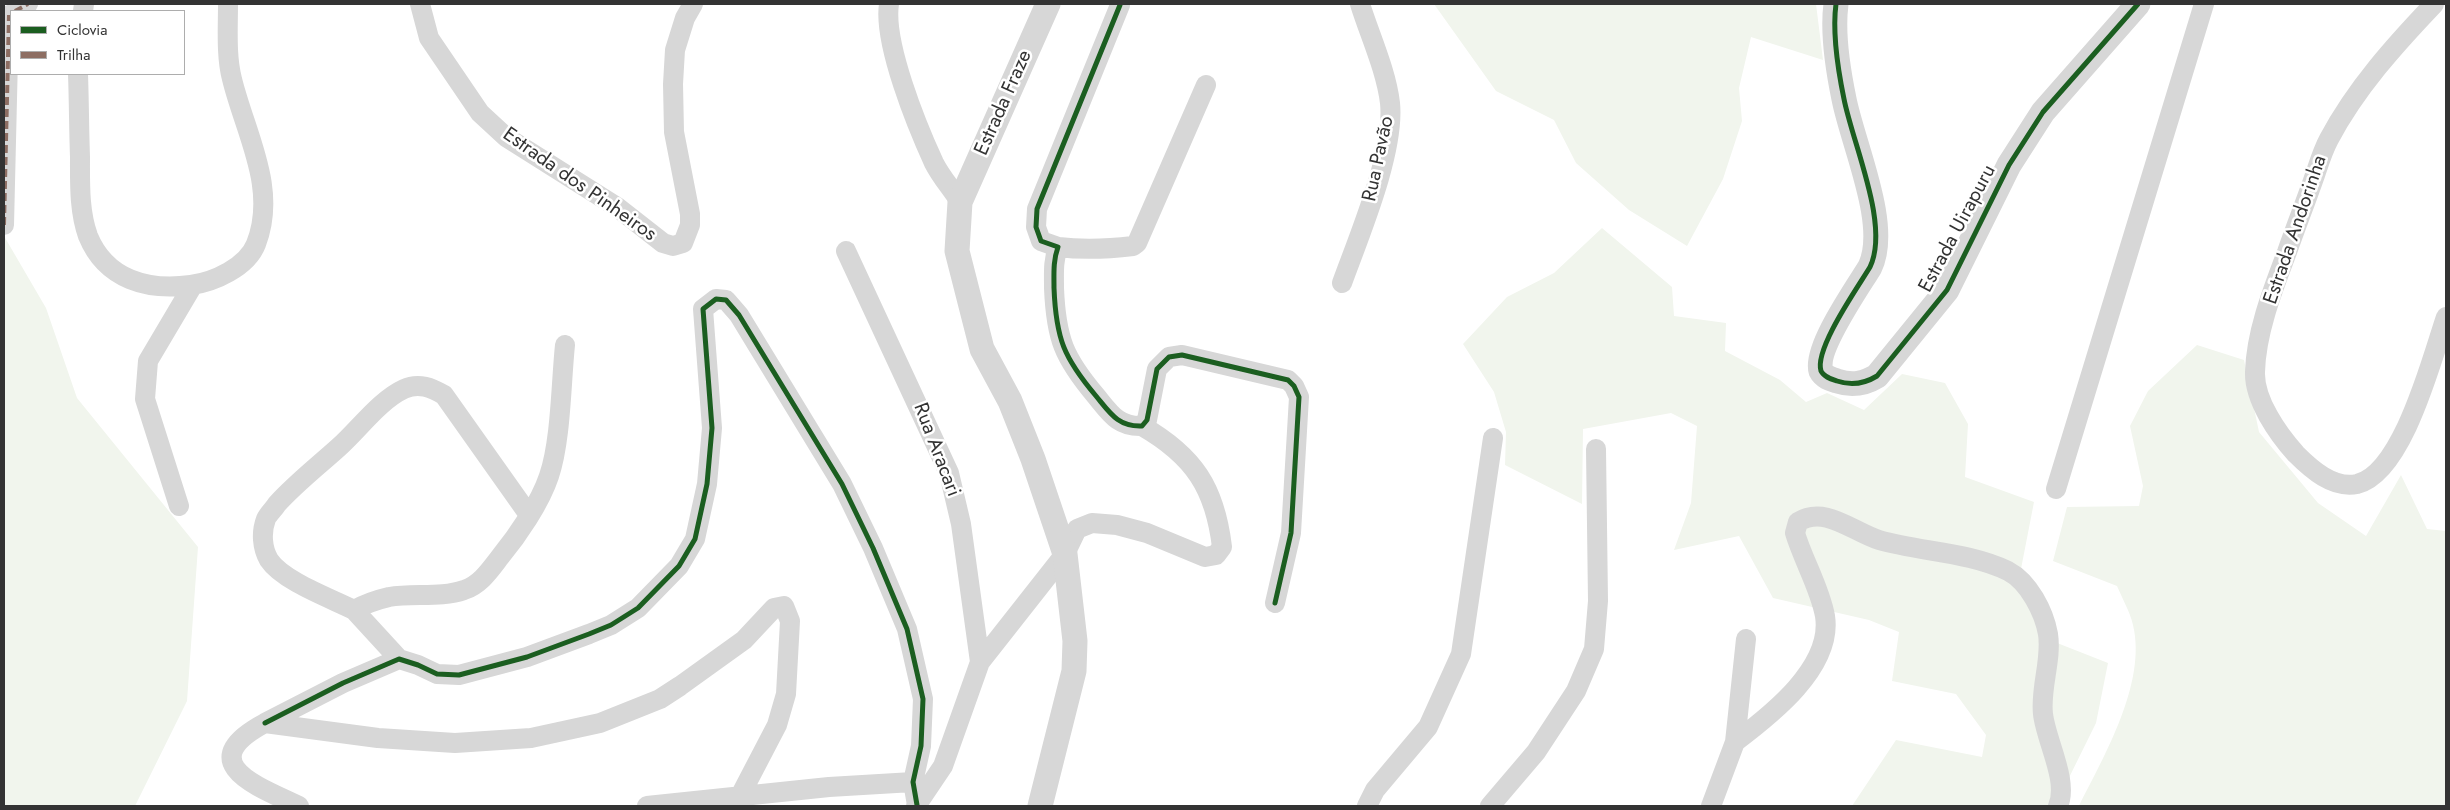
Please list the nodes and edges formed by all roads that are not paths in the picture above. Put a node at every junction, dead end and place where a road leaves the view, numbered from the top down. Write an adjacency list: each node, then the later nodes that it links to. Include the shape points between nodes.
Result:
1 (228, 4): 20 (street, via 231,77 263,186 262,219 255,246 240,264 222,276)
2 (420, 4): 3 (street, Estrada dos Pinheiros, via 429,38 480,113 506,137 617,208 663,244 673,246 683,243 690,225 674,132 673,84 675,50)
3 (693, 4)
4 (889, 4): 15 (street, via 892,40 914,112 935,164)
5 (1048, 4): 15 (street, Estrada Fraze)
6 (1360, 4): 19 (street, Rua Pavão, via 1388,90 1391,125 1366,218)
7 (1836, 4): 8 (street, Estrada Uirapuru, via 1844,99 1873,210 1877,238 1876,255 1827,340 1821,371 1826,377 1844,384 1856,384 1877,376 1947,290 2009,164 2043,112)
8 (2138, 4)
9 (2204, 4): 26 (street)
10 (2434, 4): 21 (street, Estrada Andorinha, via 2378,65 2328,139 2278,274 2259,339 2255,374 2264,410 2283,440 2314,472 2339,483 2356,484 2374,475 2394,450 2411,419)
11 (1120, 5): 17 (street, via 1036,209 1036,227 1042,241)
12 (10, 14): 16 (street)
13 (78, 75): 20 (street, via 81,199 88,236 106,262 131,282 159,288)
14 (1206, 85): 17 (street, via 1137,242 1133,246 1085,250)
15 (960, 202): 29 (street, via 957,251 982,349 1010,401 1034,459)
16 (4, 225)
17 (1058, 247): 23 (street, via 1054,258 1055,319 1061,346 1077,374 1116,420 1125,425)
18 (846, 251): 34 (street, Rua Aracari, via 949,473 961,524)
19 (1342, 283)
20 (193, 285): 27 (street, via 148,361 145,386 145,399)
21 (2446, 317)
22 (565, 345): 28 (street, via 549,477)
23 (1142, 426): 29 (street, via 1162,437 1195,468 1215,513 1222,548 1216,556 1205,557 1147,533 1117,525 1092,523 1077,529); 30 (street, via 1147,420 1157,369 1169,357 1182,355 1288,380 1294,386 1299,396 1291,533)
24 (1493, 438): 43 (street, via 1461,654 1428,727 1375,790)
25 (1596, 449): 44 (street, via 1598,601 1594,649 1576,690 1541,745)
26 (2056, 489)
27 (178, 506)
28 (529, 515): 31 (street, via 482,580 466,590 391,597 372,601); 31 (street, via 444,396 431,388 404,389 379,407 340,447 294,485 266,518 262,533 263,547 284,575)
29 (1065, 554): 34 (street); 42 (street, via 1075,641 1074,671)
30 (1275, 602)
31 (354, 610): 33 (street)
32 (1746, 639): 36 (street)
33 (399, 660): 35 (street, via 343,683); 37 (street, via 437,674 459,675 527,657 611,625 638,608 679,566 695,539 707,484 712,428 703,309 716,299 726,300 740,316 842,484 907,629 923,699 921,746)
34 (980, 662): 41 (street, via 944,766)
35 (265, 722): 38 (street, via 378,738 455,743 531,738 600,723 660,699 744,640 774,608 784,606 790,621 786,694 777,725); 39 (street, via 247,734 233,750 232,760 238,775 250,784)
36 (1735, 742): 45 (street); 46 (street, via 1799,685 1822,646 1825,617 1795,533 1798,522 1808,516 1823,516 1878,539 1980,561 2010,572 2026,588 2041,609 2048,636 2043,714 2058,771 2061,800)
37 (913, 782): 38 (street); 41 (street)
38 (740, 796): 40 (street)
39 (299, 806)
40 (647, 806)
41 (916, 806)
42 (1040, 806)
43 (1367, 806)
44 (1490, 806)
45 (1710, 806)
46 (2058, 806)

